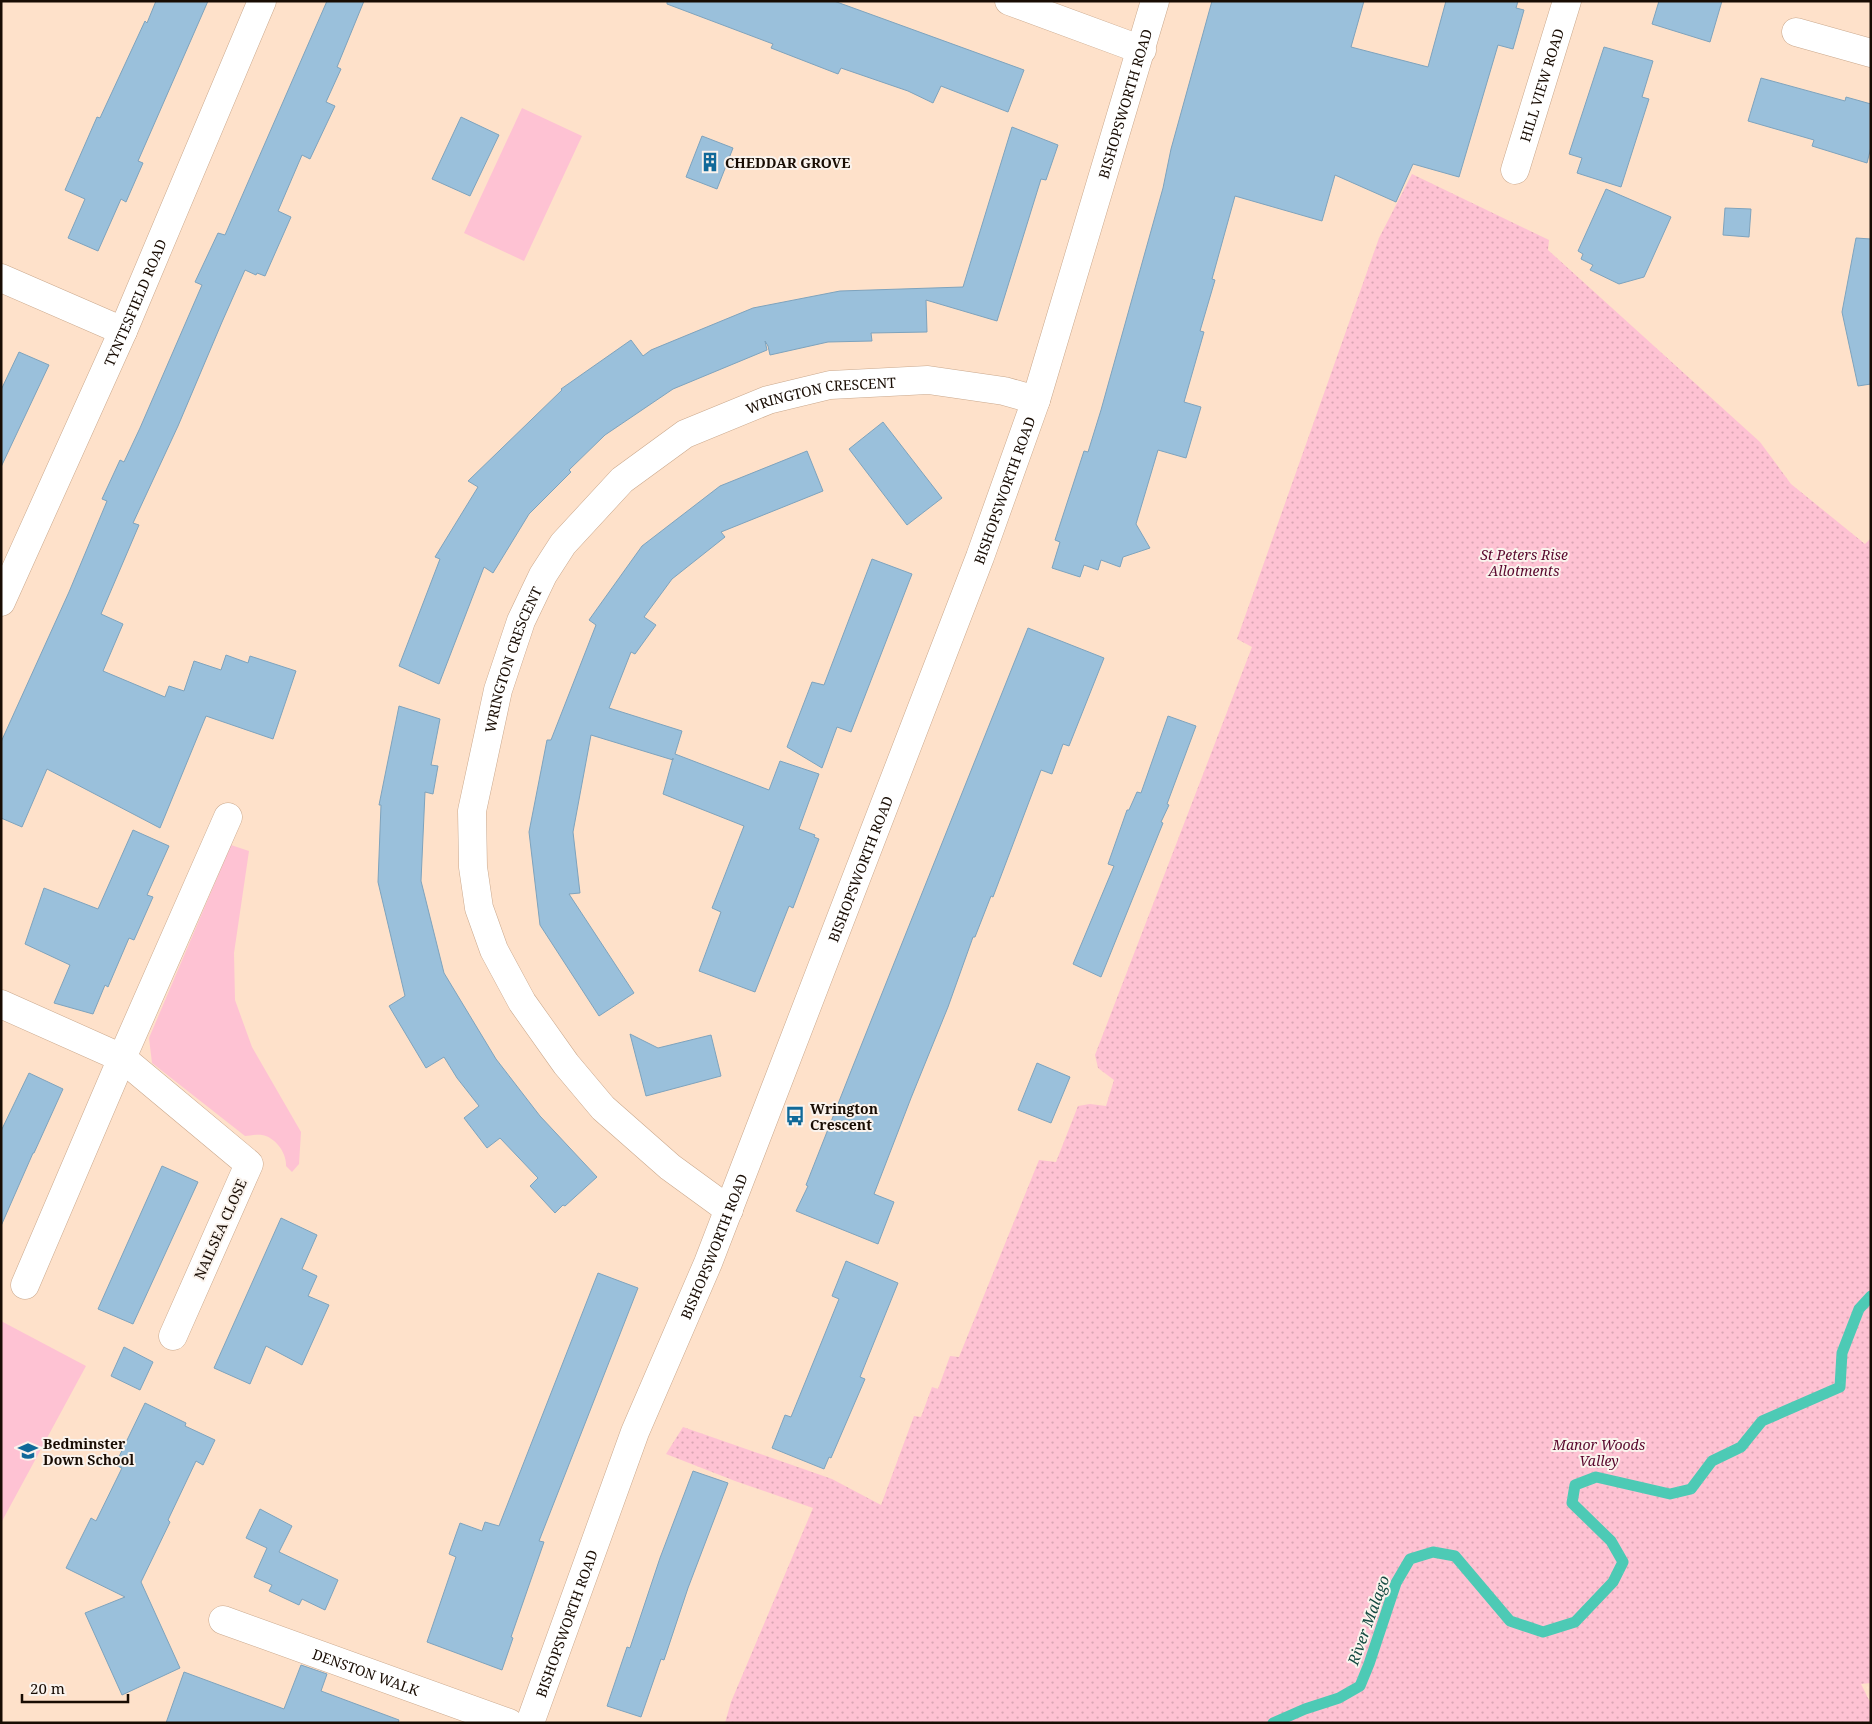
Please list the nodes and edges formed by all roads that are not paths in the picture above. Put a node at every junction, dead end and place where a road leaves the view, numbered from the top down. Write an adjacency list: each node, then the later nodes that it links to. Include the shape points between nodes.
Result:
1 (262, 1): 10 (street, TYNTESFIELD ROAD)
2 (1009, 1): 6 (street)
3 (1155, 1): 6 (street, BISHOPSWORTH ROAD)
4 (1567, 1): 8 (street, HILL VIEW ROAD)
5 (1796, 32): 7 (street)
6 (1142, 50): 11 (street, BISHOPSWORTH ROAD)
7 (1871, 53)
8 (1515, 170)
9 (1, 278): 10 (street)
10 (123, 331): 12 (street, TYNTESFIELD ROAD)
11 (1036, 400): 16 (street, BISHOPSWORTH ROAD, via 980,557); 16 (street, WRINGTON CRESCENT, via 1004,391 928,380 830,385 768,400 685,434 622,480 564,544 543,575 521,620 498,690 472,811 473,867 479,908 494,950 522,1002 566,1064 604,1108 670,1167)
12 (1, 602)
13 (228, 817): 15 (street)
14 (1, 1004): 15 (street, NAILSEA CLOSE)
15 (122, 1058): 17 (street); 18 (street, NAILSEA CLOSE, via 249,1164)
16 (729, 1210): 21 (street, BISHOPSWORTH ROAD, via 635,1432)
17 (25, 1285)
18 (173, 1336)
19 (223, 1620): 20 (street, DENSTON WALK)
20 (509, 1723)
21 (530, 1723)

